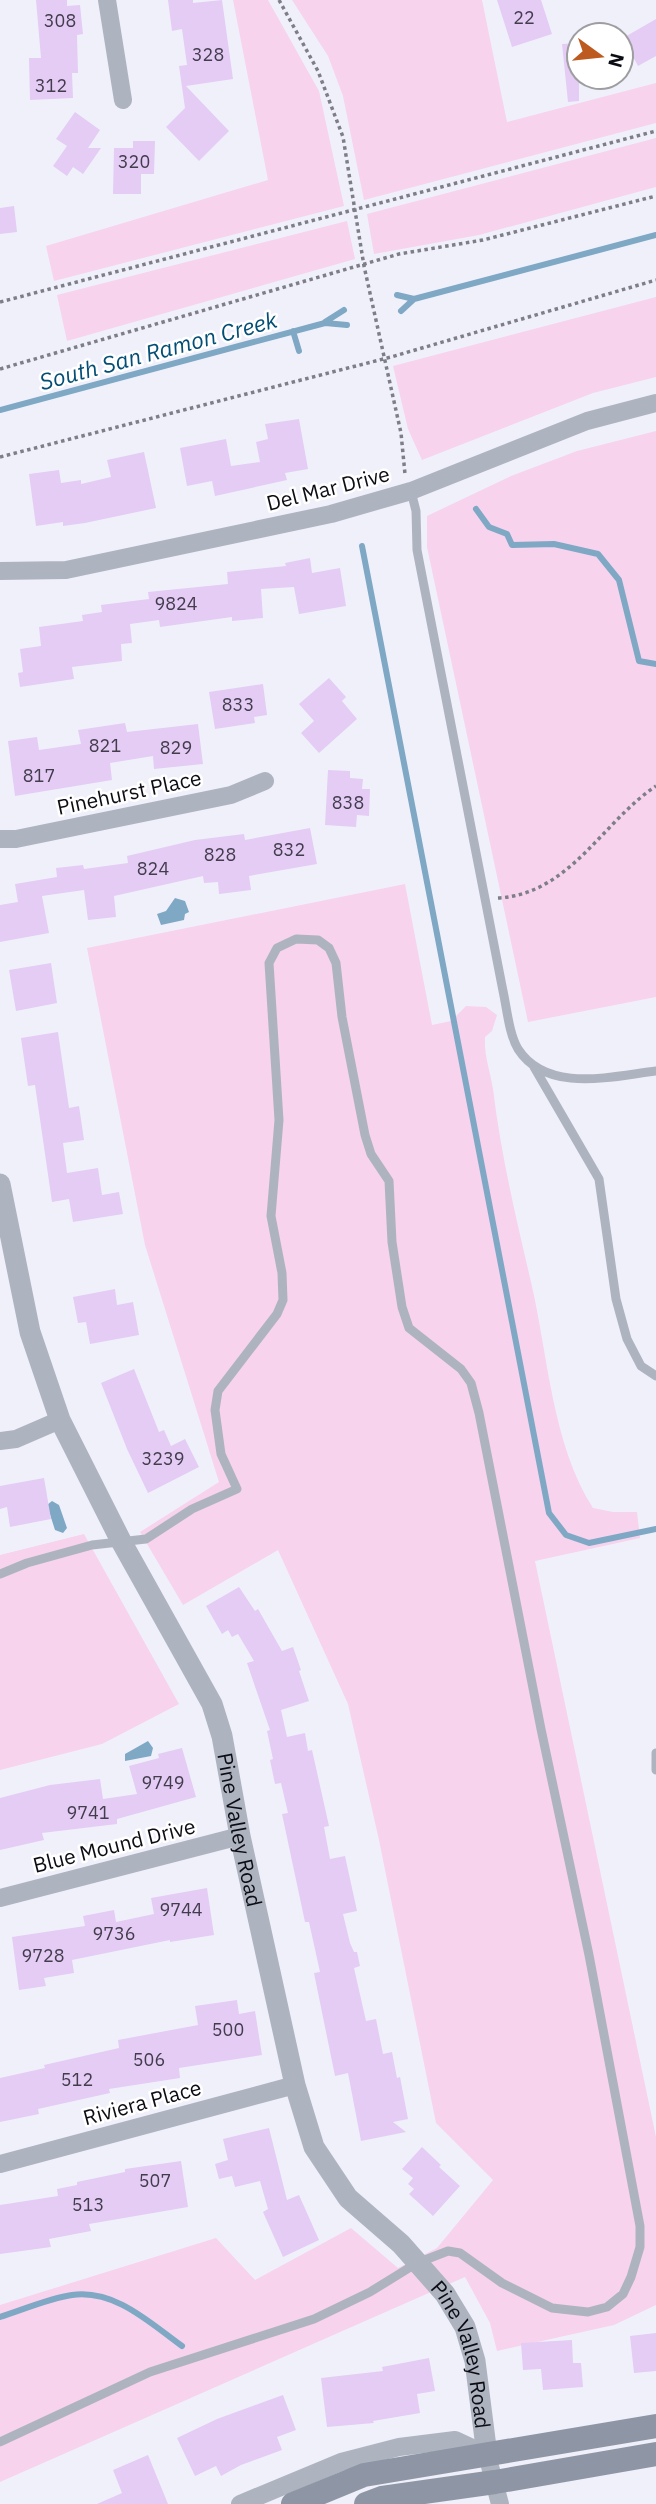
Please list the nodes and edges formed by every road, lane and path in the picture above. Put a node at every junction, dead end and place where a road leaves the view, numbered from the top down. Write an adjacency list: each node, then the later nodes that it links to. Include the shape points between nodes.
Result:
1 (107, 0): 3 (street)
2 (279, 0): 6 (path, via 318,71 343,136)
3 (123, 100)
4 (656, 131): 6 (path)
5 (656, 197): 7 (path, via 483,240 399,254)
6 (355, 210): 7 (path); 9 (path)
7 (364, 266): 10 (path); 11 (path)
8 (656, 280): 10 (path)
9 (0, 302)
10 (383, 358): 13 (path); 14 (path)
11 (0, 369)
12 (656, 403): 14 (street, Del Mar Drive, via 587,421)
13 (0, 457)
14 (411, 491): 15 (street, Del Mar Drive, via 138,556 66,570); 19 (lane, via 416,550)
15 (0, 571)
16 (265, 781): 18 (street, Pinehurst Place, via 230,795)
17 (656, 786): 19 (path, via 546,886 518,897)
18 (0, 839)
19 (485, 898): 20 (lane, via 512,1029 518,1048)
20 (534, 1065): 21 (lane, via 556,1076 589,1079); 23 (lane, via 598,1178 627,1339 641,1366)
21 (656, 1071)
22 (0, 1184): 24 (street, Pine Valley Road, via 30,1332)
23 (656, 1376)
24 (60, 1420): 25 (street); 26 (street, Pine Valley Road)
25 (0, 1441)
26 (121, 1541): 27 (lane, via 66,1552); 30 (street, Pine Valley Road, via 212,1704); 34 (lane, via 146,1539 192,1509 237,1489 221,1454 215,1410 218,1391 283,1300 271,1216 279,1120 269,963 277,948 296,939 317,940 329,948 336,963 365,1135 389,1181 392,1242 409,1328 461,1368 471,1383 479,1413 640,2226 640,2247 623,2294 607,2307 588,2312 552,2308 526,2297 460,2253 448,2251)
27 (0, 1574)
28 (656, 1754): 29 (lane)
29 (656, 1770)
30 (240, 1836): 31 (street, Blue Mound Drive); 32 (street, Pine Valley Road)
31 (0, 1898)
32 (295, 2085): 33 (street, Riviera Place); 34 (street, Pine Valley Road, via 314,2147 348,2198)
33 (0, 2164)
34 (417, 2263): 36 (lane, via 314,2319 150,2372); 38 (street, Pine Valley Road, via 445,2294 465,2327 475,2361)
35 (656, 2426): 38 (main road)
36 (0, 2442)
37 (656, 2454): 39 (main road)
38 (487, 2455): 39 (street); 40 (street, via 455,2440 399,2447 341,2462); 41 (main road, via 364,2475)
39 (498, 2493): 42 (main road, via 382,2498)
40 (240, 2504)
41 (293, 2504)
42 (366, 2504)

